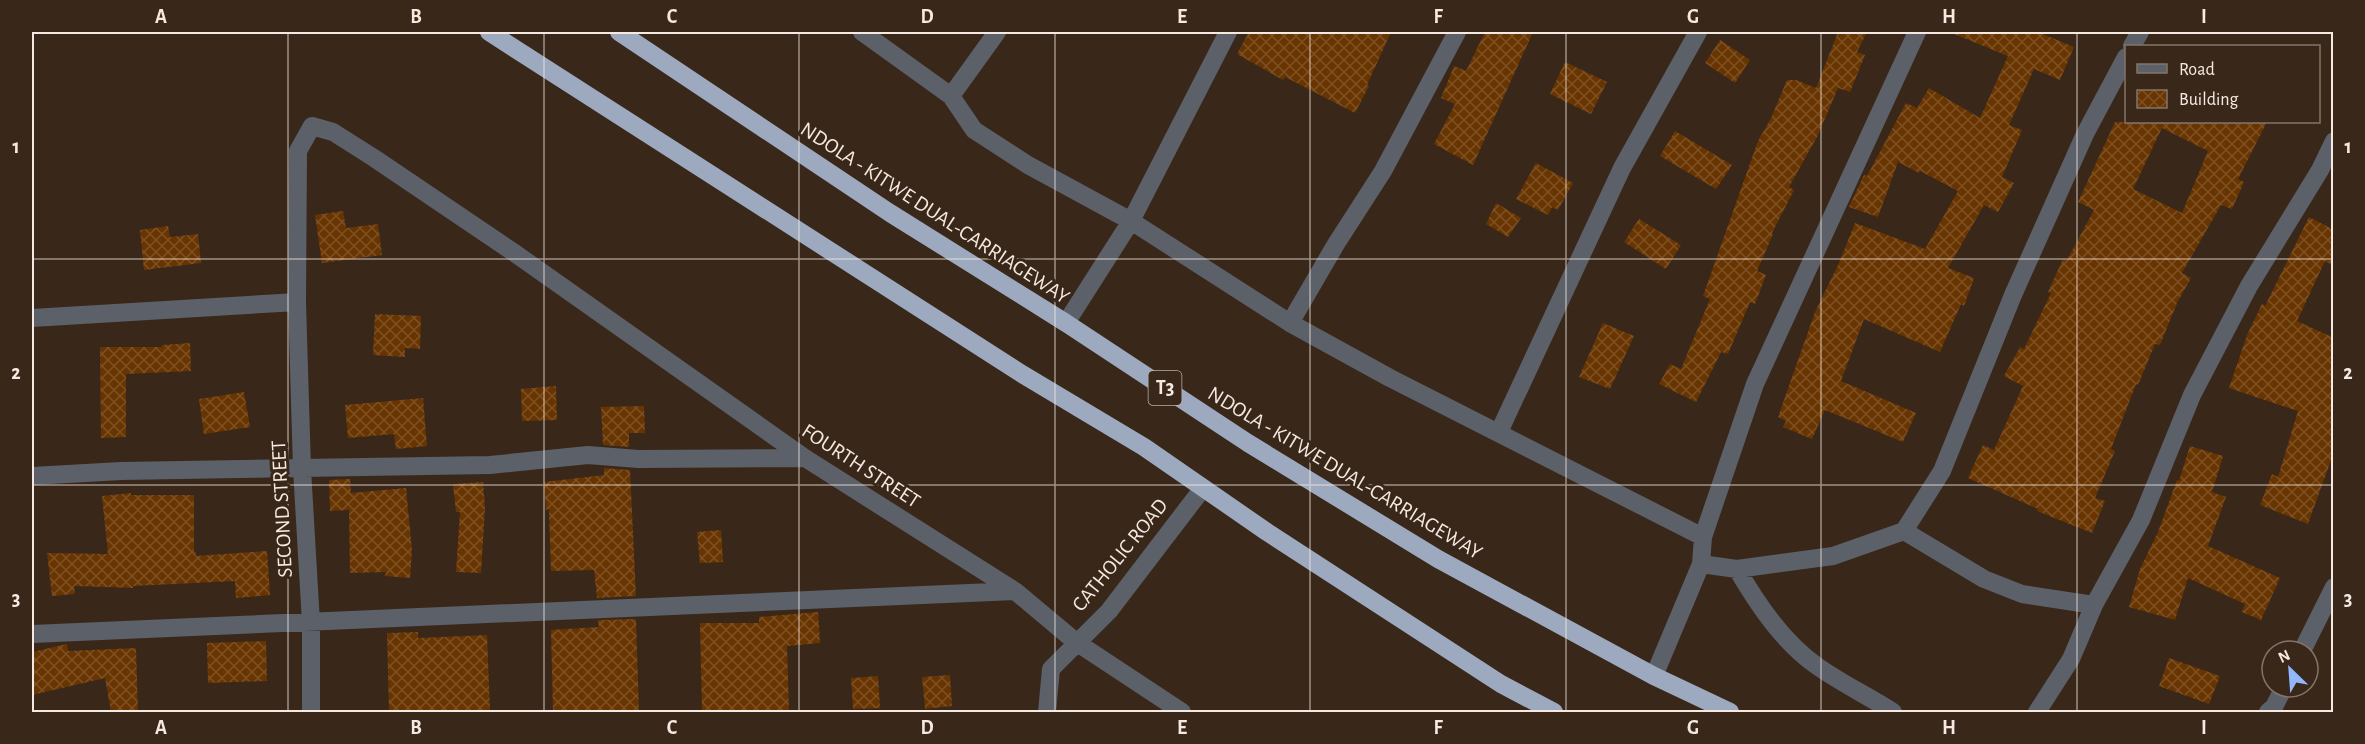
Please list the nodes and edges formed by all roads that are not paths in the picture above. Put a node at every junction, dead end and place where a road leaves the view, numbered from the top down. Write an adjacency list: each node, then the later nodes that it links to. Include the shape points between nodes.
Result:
1 (489, 32): 21 (highway)
2 (619, 32): 15 (highway, NDOLA - KITWE DUAL-CARRIAGEWAY / T3, via 890,213)
3 (862, 32): 10 (street)
4 (996, 32): 10 (street)
5 (1228, 32): 12 (street)
6 (1458, 32): 16 (street, via 1383,171)
7 (1698, 32): 17 (street, via 1622,168)
8 (1917, 32): 23 (street, via 1755,384)
9 (2125, 61): 22 (street, via 2085,134 2013,295 1942,471)
10 (951, 96): 12 (street, via 974,130)
11 (2334, 141): 28 (street, via 2249,286 2192,394 2141,520)
12 (1131, 221): 15 (street); 16 (street)
13 (297, 302): 14 (street); 18 (street, FOURTH STREET, via 298,151 312,126 333,132 516,254); 19 (street, SECOND STREET)
14 (32, 318)
15 (1066, 323): 33 (highway, NDOLA - KITWE DUAL-CARRIAGEWAY / T3, via 1248,443 1438,559)
16 (1290, 323): 17 (street)
17 (1499, 432): 23 (street)
18 (805, 458): 19 (street, via 638,459 588,455 490,465); 27 (street, FOURTH STREET)
19 (302, 470): 20 (street, via 121,471); 29 (street, SECOND STREET)
20 (32, 476)
21 (1203, 488): 32 (street, CATHOLIC ROAD, via 1109,611); 38 (highway, via 1501,684)
22 (1904, 531): 25 (street, via 1833,556); 28 (street, via 1983,579 2022,594)
23 (1703, 537): 24 (street)
24 (1701, 564): 25 (street); 33 (street)
25 (1737, 570): 40 (street, via 1761,609 1816,666)
26 (2334, 587): 31 (street)
27 (1016, 591): 29 (street); 32 (street, FOURTH STREET)
28 (2094, 605): 41 (street, via 2071,659)
29 (311, 623): 30 (street); 35 (street, SECOND STREET)
30 (32, 634)
31 (2308, 639)
32 (1076, 642): 36 (street, CATHOLIC ROAD, via 1051,669); 37 (street, FOURTH STREET)
33 (1654, 676): 39 (highway, NDOLA - KITWE DUAL-CARRIAGEWAY / T3)
34 (2278, 699): 42 (street)
35 (311, 712)
36 (1047, 712)
37 (1182, 712)
38 (1554, 712)
39 (1730, 712)
40 (1893, 712)
41 (2037, 712)
42 (2268, 712)

